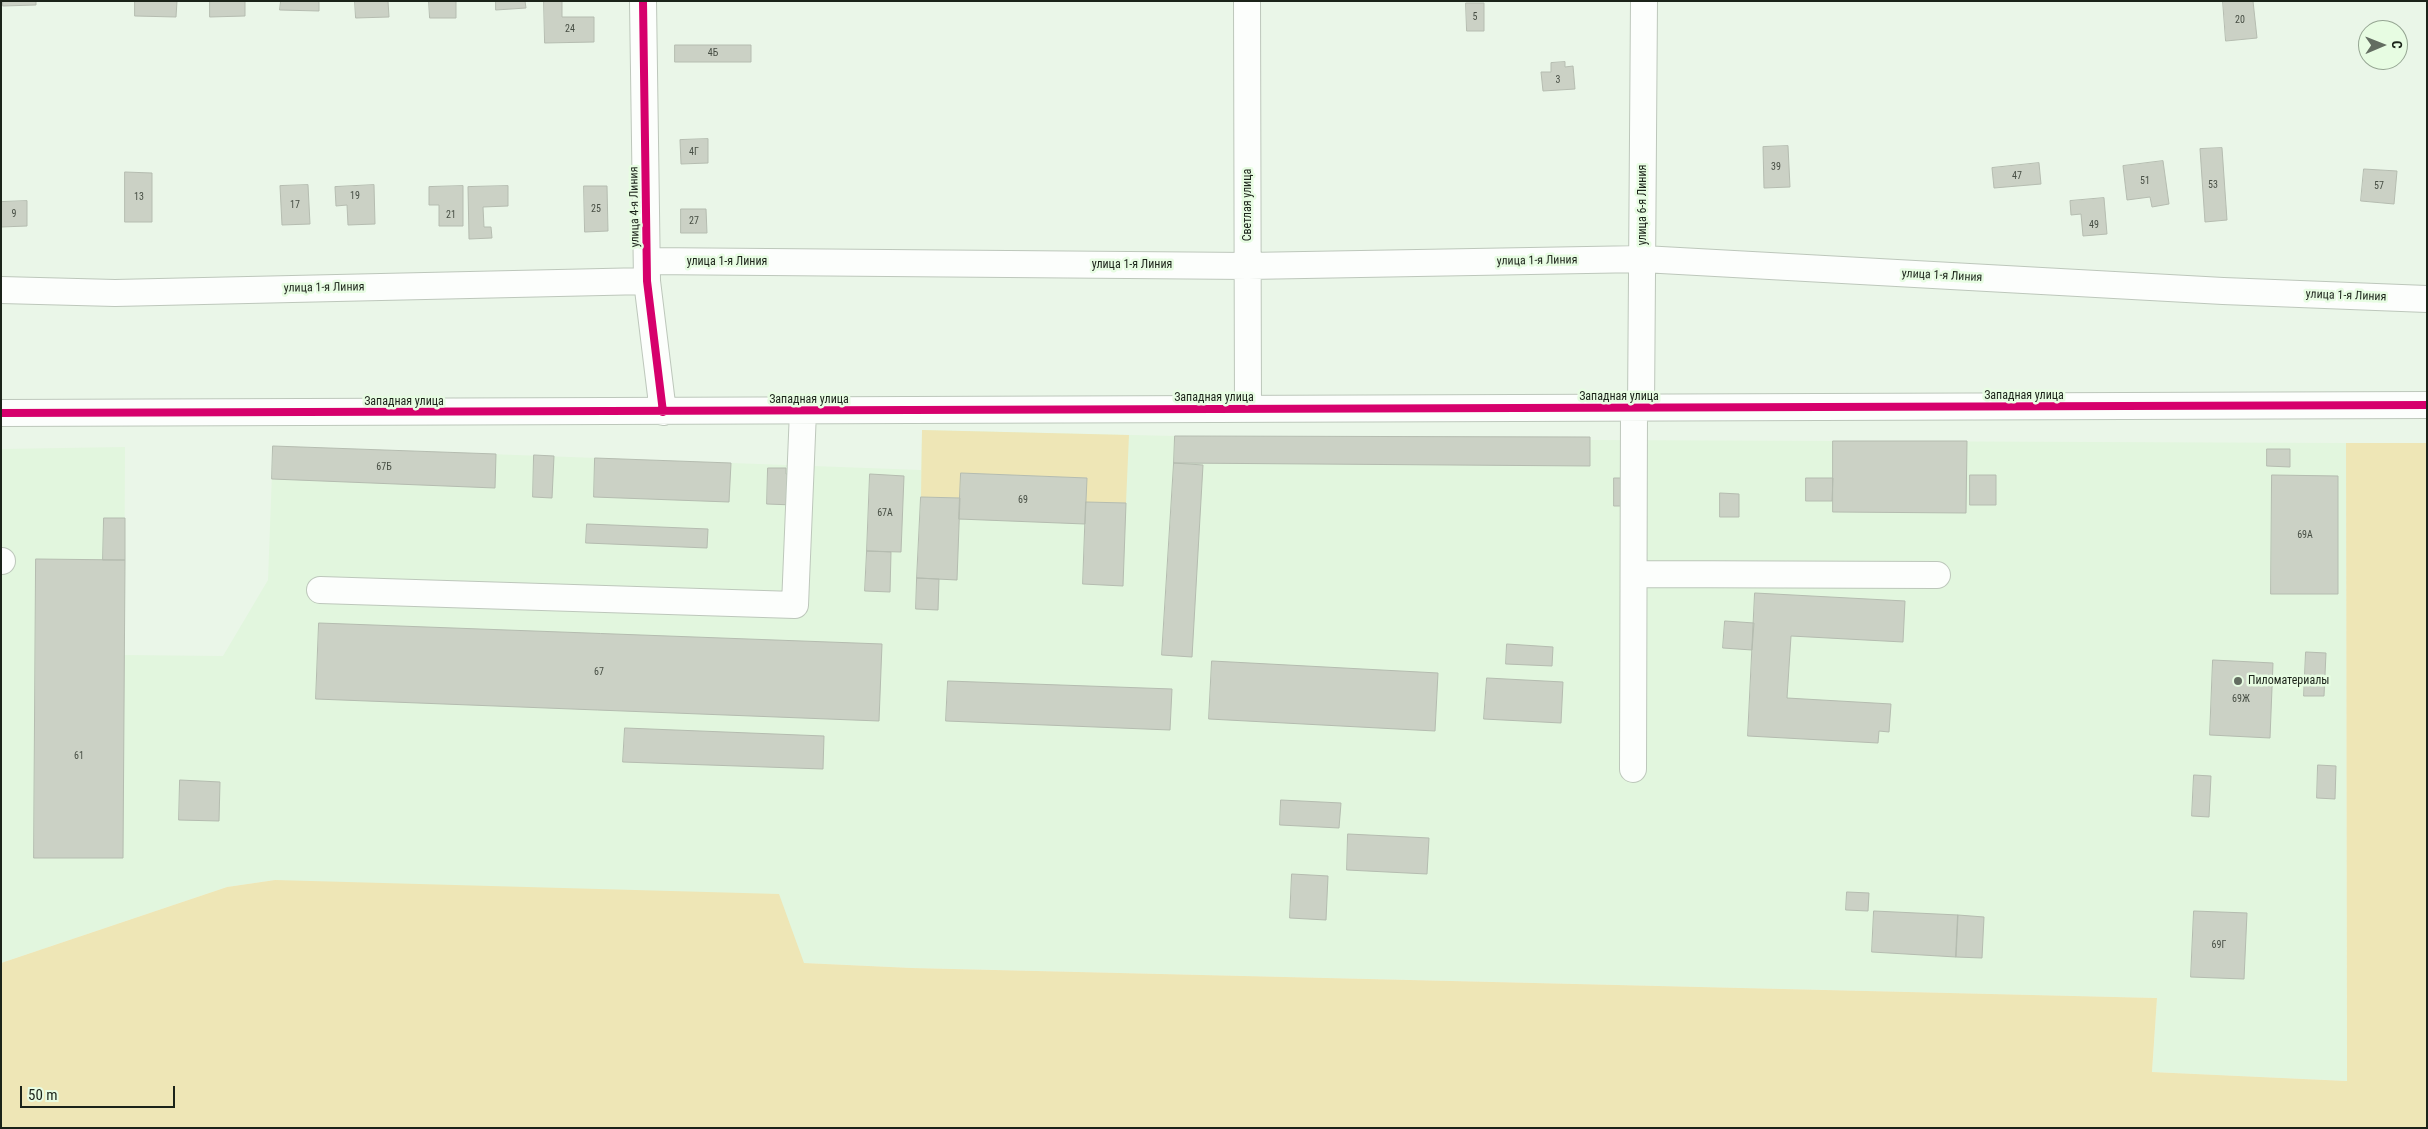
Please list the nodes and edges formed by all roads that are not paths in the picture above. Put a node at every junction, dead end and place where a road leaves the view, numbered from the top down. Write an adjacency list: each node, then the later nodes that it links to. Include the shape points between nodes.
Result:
1 (642, 1): 6 (street, улица 4-я Линия)
2 (1247, 1): 5 (street, Светлая улица)
3 (1644, 1): 4 (street, улица 6-я Линия)
4 (1643, 259): 5 (street, улица 1-я Линия); 8 (street, улица 1-я Линия); 11 (street, улица 6-я Линия)
5 (1248, 266): 6 (street, улица 1-я Линия); 10 (street, Светлая улица)
6 (647, 271): 7 (street, улица 1-я Линия, via 116,293); 12 (street, улица 4-я Линия)
7 (1, 290)
8 (2427, 299)
9 (2427, 405): 11 (street, Западная улица)
10 (1248, 409): 11 (street, Западная улица); 13 (street, Западная улица)
11 (1637, 409): 15 (street, улица 6-я Линия)
12 (663, 412): 13 (street, Западная улица); 14 (street, Западная улица)
13 (803, 412): 17 (street, via 795,605)
14 (1, 414)
15 (1634, 574): 16 (street); 18 (street, улица 6-я Линия)
16 (1937, 575)
17 (320, 590)
18 (1633, 769)

